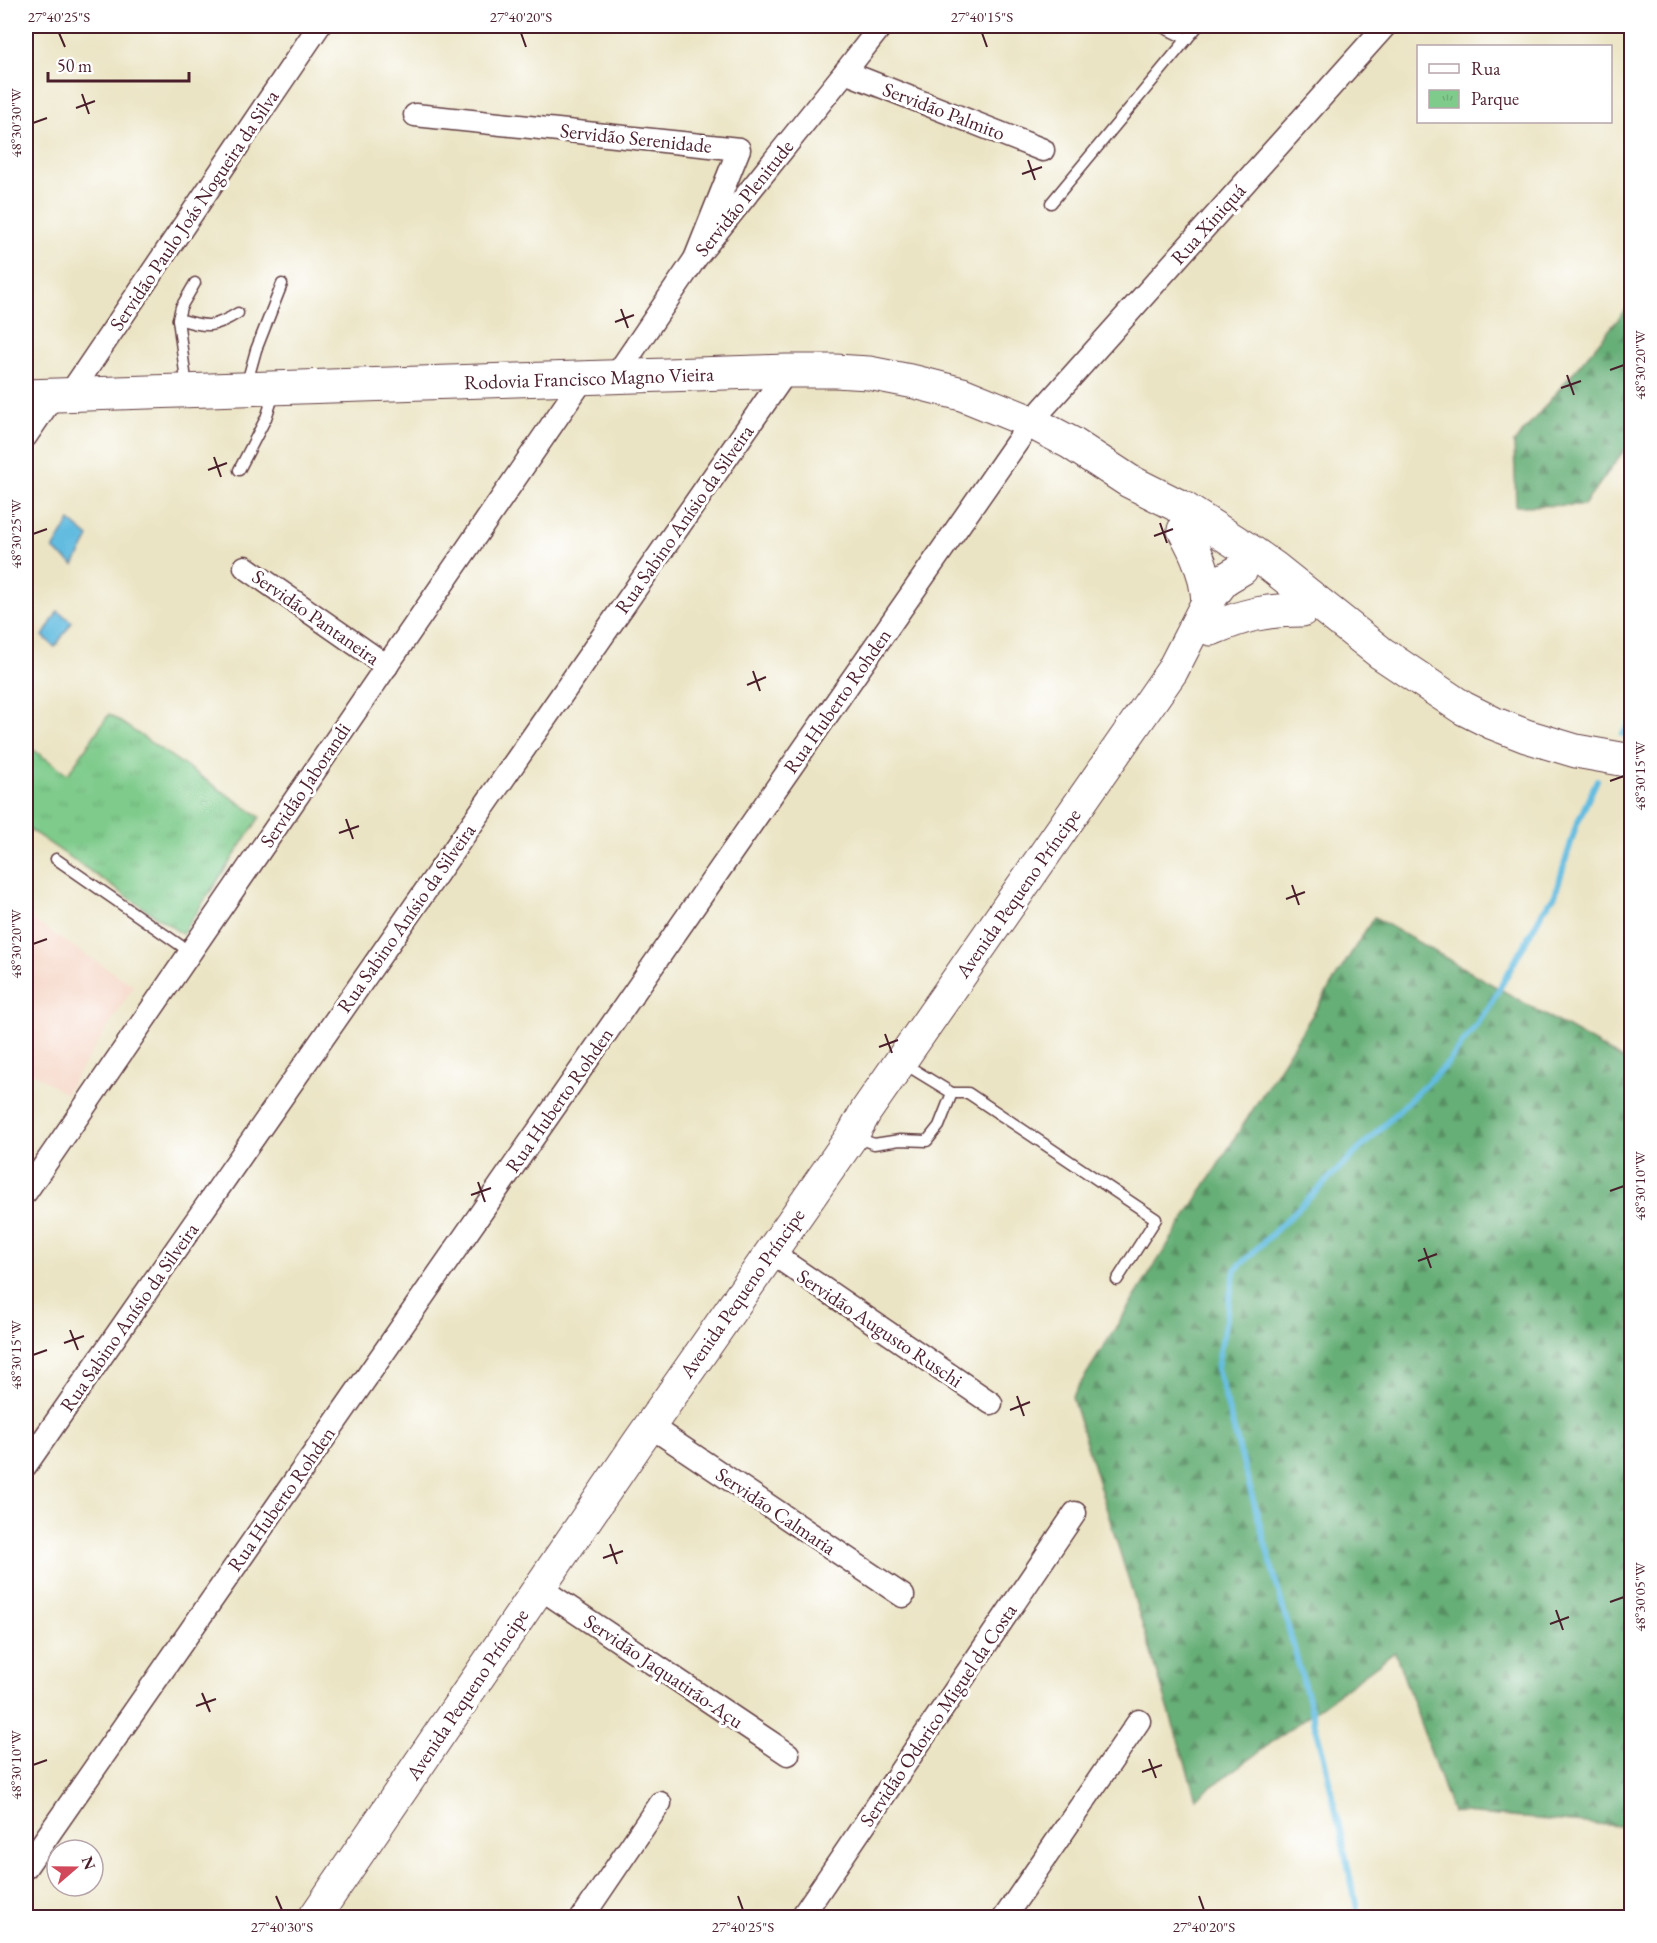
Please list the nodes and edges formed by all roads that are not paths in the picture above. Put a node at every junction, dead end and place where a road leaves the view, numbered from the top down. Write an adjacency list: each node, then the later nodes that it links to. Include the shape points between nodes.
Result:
1 (320, 26): 20 (street, Servidão Paulo Joás Nogueira da Silva)
2 (881, 26): 7 (street, Servidão Plenitude)
3 (1160, 26): 6 (lane)
4 (1198, 26): 6 (lane)
5 (1385, 26): 21 (street, Rua Xiniquá)
6 (1187, 39): 10 (lane)
7 (845, 72): 9 (street, Servidão Palmito); 11 (street, Servidão Plenitude)
8 (415, 115): 11 (street, Servidão Serenidade, via 739,148)
9 (1044, 150)
10 (1051, 203)
11 (695, 259): 17 (street, Servidão Plenitude)
12 (195, 283): 15 (lane)
13 (282, 284): 18 (lane, via 256,350)
14 (238, 313): 15 (lane, via 209,326)
15 (178, 319): 19 (lane)
16 (788, 371): 17 (main road, Rodovia Francisco Magno Vieira); 21 (main road, Rodovia Francisco Magno Vieira, via 869,373 915,381 962,394); 43 (street, Rua Sabino Anísio da Silveira)
17 (600, 377): 18 (main road, Rodovia Francisco Magno Vieira); 31 (street, Servidão Jaborandi)
18 (260, 388): 19 (main road, Rodovia Francisco Magno Vieira); 23 (lane, via 266,418)
19 (188, 391): 20 (main road, Rodovia Francisco Magno Vieira)
20 (49, 395): 22 (street, Servidão Paulo Joás Nogueira da Silva)
21 (1031, 422): 24 (main road, Rodovia Francisco Magno Vieira); 50 (street, Rua Huberto Rohden)
22 (26, 436)
23 (239, 470)
24 (1129, 481): 25 (main road, Rodovia Francisco Magno Vieira); 26 (main road, Rodovia Francisco Magno Vieira, via 1183,508)
25 (1184, 530): 26 (main road, Rodovia Francisco Magno Vieira); 29 (main road, via 1202,568)
26 (1247, 561): 28 (main road, Rodovia Francisco Magno Vieira); 29 (main road, Avenida Pequeno Príncipe, via 1238,587); 30 (main road, Rodovia Francisco Magno Vieira, via 1273,567)
27 (245, 567): 31 (street, Servidão Pantaneira)
28 (1302, 610): 29 (main road, via 1276,610 1239,618); 30 (main road, Rodovia Francisco Magno Vieira)
29 (1209, 615): 35 (main road, Avenida Pequeno Príncipe)
30 (1381, 653): 32 (main road, Rodovia Francisco Magno Vieira, via 1463,708 1493,723 1576,751)
31 (387, 666): 34 (street, Servidão Jaborandi)
32 (1632, 761)
33 (56, 860): 34 (lane)
34 (190, 952): 38 (street, Servidão Jaborandi)
35 (901, 1061): 36 (lane); 37 (main road, Avenida Pequeno Príncipe)
36 (952, 1093): 37 (lane, via 939,1126 927,1141 874,1144); 40 (lane, via 968,1093 1156,1219)
37 (852, 1136): 39 (main road, Avenida Pequeno Príncipe)
38 (26, 1192)
39 (770, 1252): 41 (street, Servidão Augusto Ruschi); 42 (main road, Avenida Pequeno Príncipe)
40 (1118, 1280)
41 (991, 1403)
42 (650, 1426): 45 (main road, Avenida Pequeno Príncipe); 46 (street, Servidão Calmaria)
43 (26, 1465)
44 (1075, 1513): 53 (street, Servidão Odorico Miguel da Costa)
45 (540, 1588): 48 (street, Servidão Jaquatirão-Açu); 51 (main road, Avenida Pequeno Príncipe)
46 (903, 1596)
47 (1138, 1720): 54 (street)
48 (788, 1754)
49 (660, 1803): 52 (street)
50 (26, 1867)
51 (314, 1917)
52 (582, 1917)
53 (801, 1917)
54 (1004, 1917)

